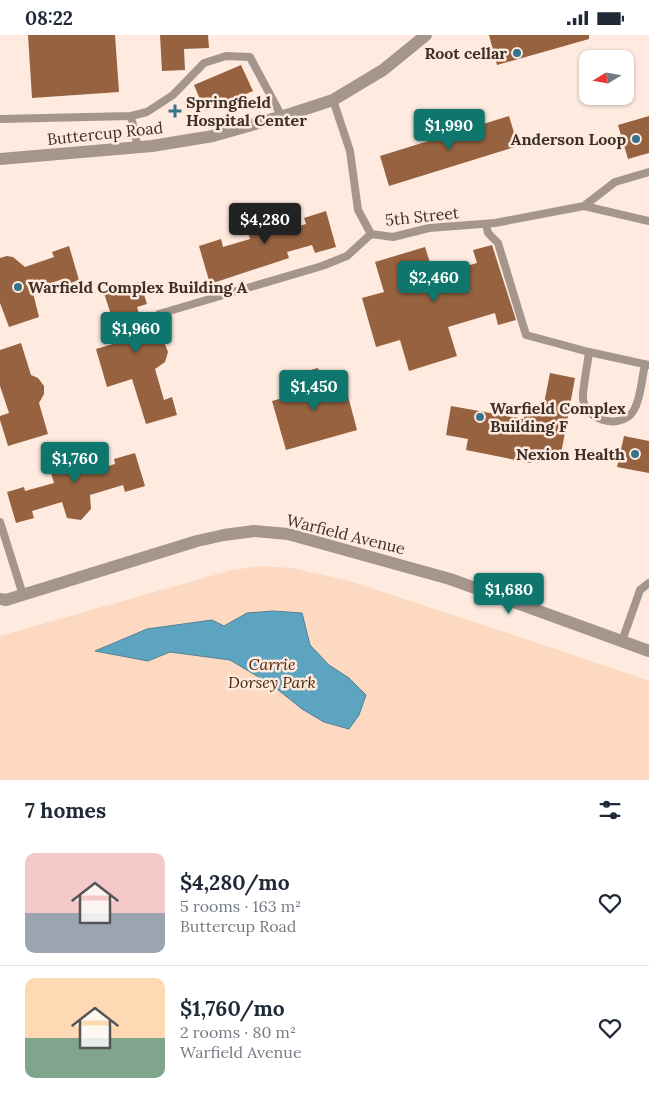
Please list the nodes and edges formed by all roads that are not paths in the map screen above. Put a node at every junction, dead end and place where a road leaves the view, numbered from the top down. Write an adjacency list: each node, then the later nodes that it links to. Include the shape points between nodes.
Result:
1 (426, 35): 2 (street, Buttercup Road, via 383,70)
2 (333, 101): 4 (street, Buttercup Road); 12 (lane, 5th Street, via 350,151 358,210)
3 (132, 116): 4 (lane, via 147,112 173,95 204,63 226,55 250,57); 5 (lane); 6 (lane)
4 (282, 117): 6 (street, Buttercup Road, via 213,136)
5 (0, 119)
6 (138, 148): 7 (street, Buttercup Road)
7 (0, 159)
8 (649, 172): 9 (lane, 5th Street, via 615,182)
9 (584, 206): 10 (lane, 5th Street); 11 (lane, 5th Street)
10 (649, 221)
11 (486, 224): 12 (lane, 5th Street, via 429,228 393,237); 14 (lane, via 488,233 498,243 526,335)
12 (371, 234): 13 (lane, via 347,256 322,266)
13 (159, 313)
14 (589, 352): 15 (lane); 15 (lane, via 583,399 588,411 598,420 614,421 629,416 637,404)
15 (647, 365)
16 (0, 522): 18 (lane)
17 (649, 583): 20 (lane, via 640,590)
18 (23, 595): 19 (street, Warfield Avenue); 20 (street, Warfield Avenue, via 197,541 254,531 288,534 450,579)
19 (0, 599)
20 (622, 641): 21 (street, Warfield Avenue)
21 (649, 651)

